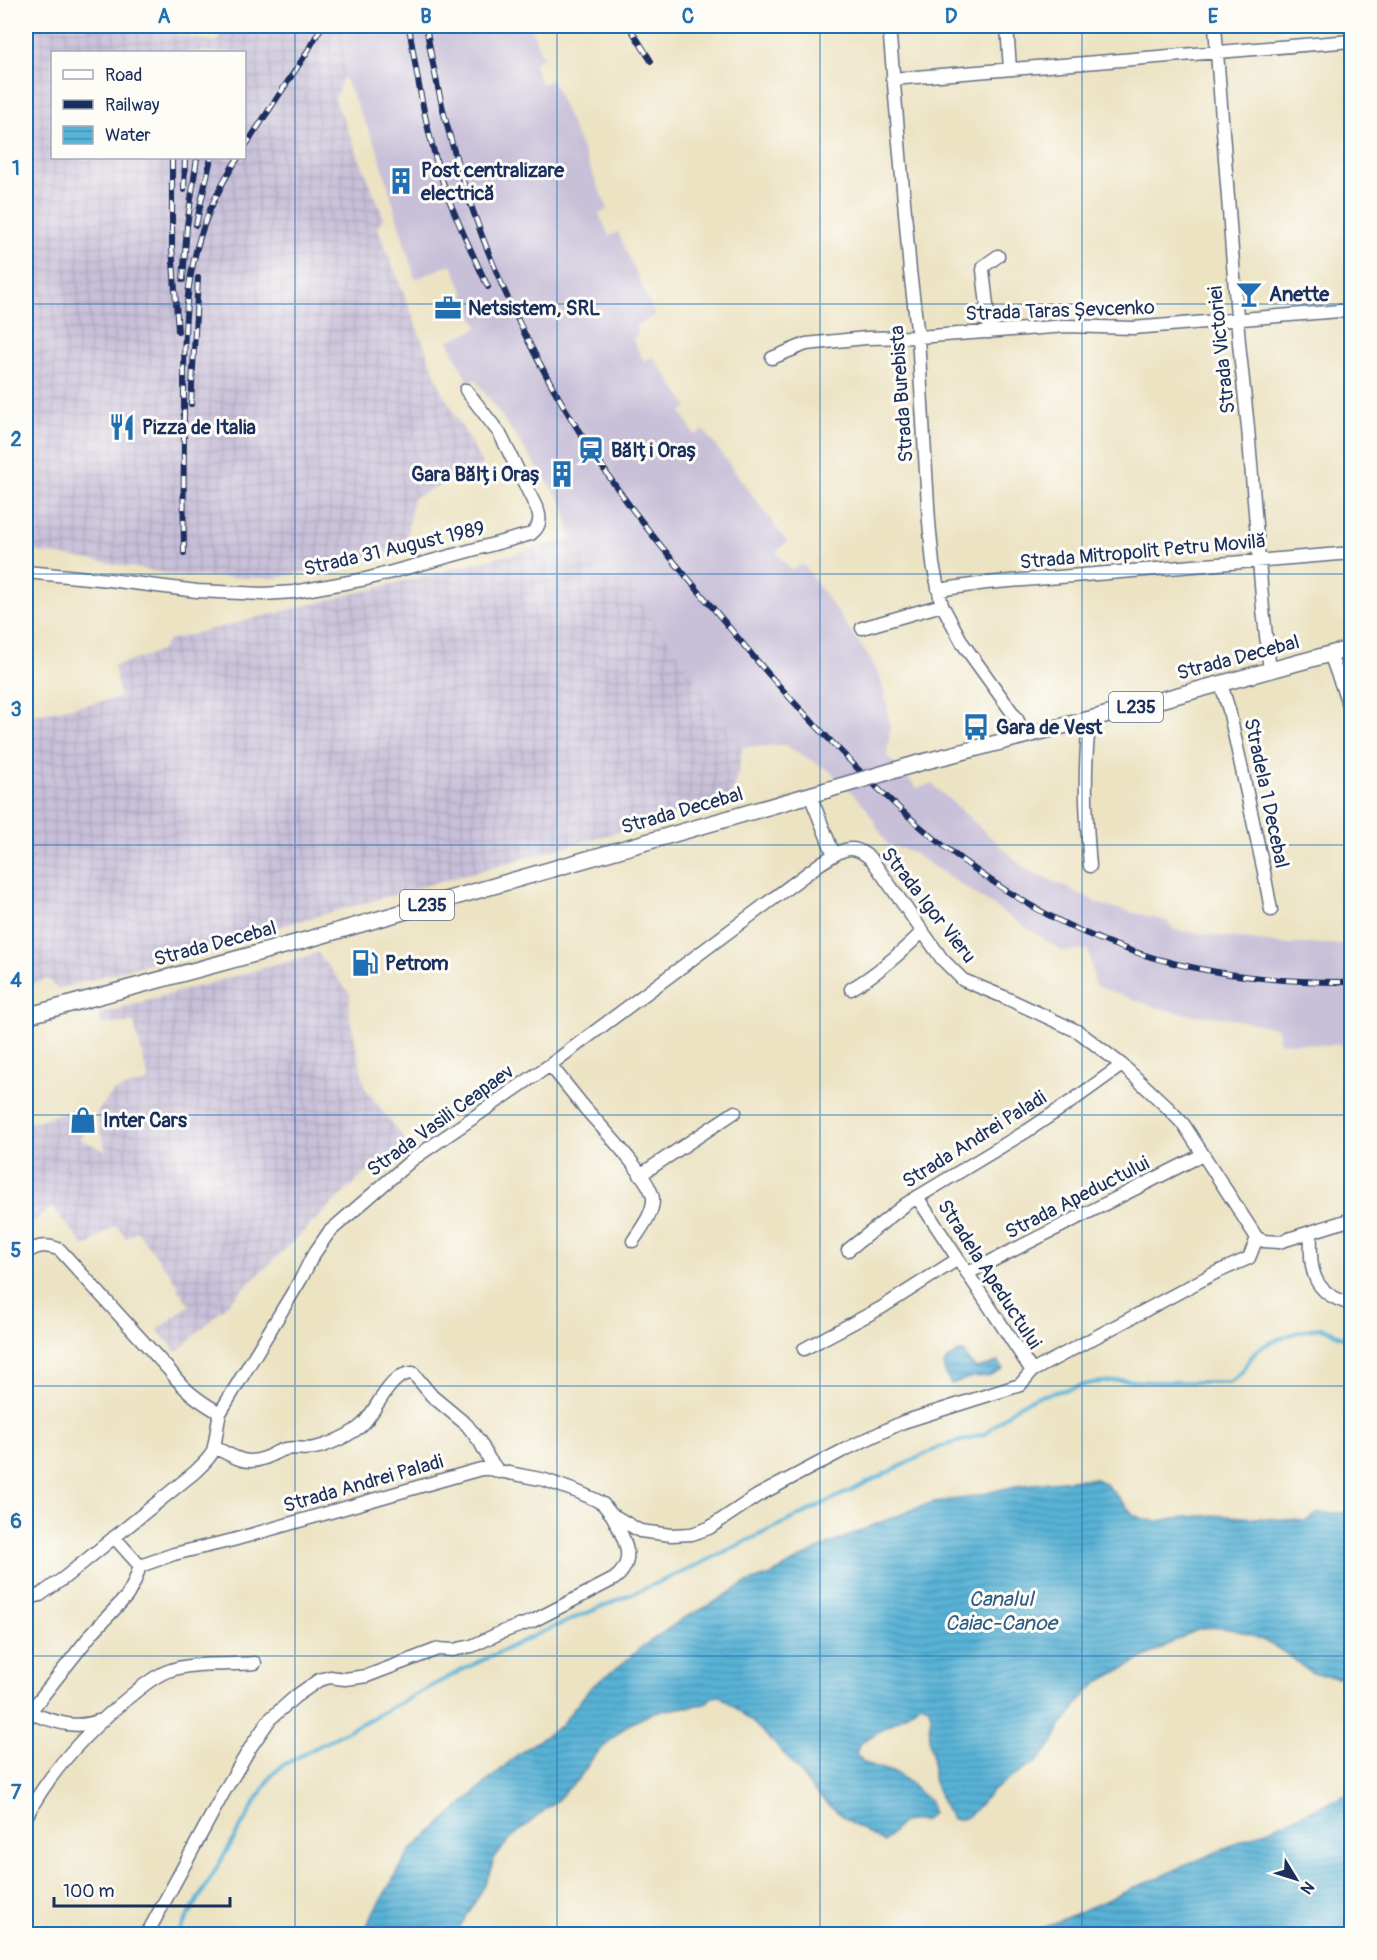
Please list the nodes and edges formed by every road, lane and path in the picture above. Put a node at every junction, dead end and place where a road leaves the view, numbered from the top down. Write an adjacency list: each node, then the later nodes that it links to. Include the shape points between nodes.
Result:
1 (888, 26): 7 (street, Strada Burebista)
2 (1007, 26): 6 (street)
3 (1215, 26): 5 (street, Strada Victoriei)
4 (1352, 41): 5 (street)
5 (1218, 52): 6 (street); 10 (street, Strada Victoriei)
6 (1010, 69): 7 (street)
7 (892, 79): 12 (street, Strada Burebista)
8 (998, 256): 11 (street, via 986,263 983,270)
9 (1352, 310): 10 (street, Strada Taras Șevcenko)
10 (1237, 320): 11 (street, Strada Taras Șevcenko); 16 (street, Strada Victoriei)
11 (990, 332): 12 (street, Strada Taras Șevcenko)
12 (918, 337): 13 (street, Strada Taras Șevcenko, via 818,342); 18 (street, Strada Burebista)
13 (772, 358)
14 (466, 390): 17 (street, Strada 31 August 1989, via 500,434 538,511 539,523 531,534 366,579 294,592 196,591)
15 (1352, 554): 16 (street, Strada Mitropolit Petru Movilă)
16 (1258, 562): 18 (street, Strada Mitropolit Petru Movilă); 23 (street, Strada Victoriei)
17 (26, 572)
18 (938, 590): 19 (street, Strada Burebista)
19 (942, 605): 20 (street); 27 (street, Strada Burebista, via 963,644)
20 (862, 628)
21 (1352, 648): 22 (main road, Strada Decebal / L235)
22 (1330, 654): 23 (main road, Strada Decebal / L235); 25 (street)
23 (1270, 670): 24 (main road, Strada Decebal / L235)
24 (1221, 684): 26 (main road, Strada Decebal / L235); 31 (street, Stradela 1 Decebal)
25 (1352, 714)
26 (1090, 719): 27 (main road, Strada Decebal / L235); 30 (street, via 1086,744)
27 (1026, 736): 28 (main road, Strada Decebal / L235, bridge)
28 (810, 795): 29 (street); 34 (main road, Strada Decebal / L235)
29 (834, 855): 32 (street, Strada Igor Vieru, via 847,849 861,850 878,867); 35 (street, Strada Vasili Ceapaev)
30 (1090, 866)
31 (1271, 910)
32 (923, 931): 33 (street, via 898,956); 36 (street, Strada Igor Vieru, via 963,980 1079,1032)
33 (851, 989)
34 (26, 1016)
35 (550, 1065): 39 (street); 52 (street, Strada Vasili Ceapaev, via 412,1159 329,1232)
36 (1122, 1065): 38 (street, Strada Igor Vieru, via 1184,1125); 40 (street, Strada Andrei Paladi, via 1036,1125)
37 (735, 1112): 39 (street)
38 (1202, 1155): 43 (street, Strada Igor Vieru); 48 (street, Strada Apeductului)
39 (640, 1174): 44 (street, via 652,1193 653,1203)
40 (917, 1197): 45 (street, Strada Andrei Paladi); 47 (street, Stradela Apeductului)
41 (1352, 1220): 42 (street)
42 (1311, 1233): 43 (street, via 1272,1243); 49 (street, via 1313,1274 1326,1292)
43 (1257, 1238): 51 (street, via 1249,1258)
44 (633, 1241)
45 (848, 1250)
46 (26, 1253): 52 (street, via 45,1245 60,1250 182,1387)
47 (958, 1259): 48 (street, Stradela Apeductului); 50 (street, via 881,1308)
48 (968, 1273): 51 (street, Stradela Apeductului)
49 (1352, 1304)
50 (804, 1349)
51 (1032, 1371): 55 (street, via 1020,1385 903,1422 852,1446 692,1534 640,1531)
52 (219, 1413): 53 (street, Strada Vasili Ceapaev)
53 (214, 1447): 54 (street, via 249,1462 288,1448 317,1448 359,1428 387,1389 408,1373 415,1375 432,1396 467,1425); 56 (street, Strada Vasili Ceapaev, via 195,1472)
54 (500, 1472): 55 (street, Strada Andrei Paladi, via 545,1480 596,1500); 57 (street, Strada Andrei Paladi, via 481,1469)
55 (611, 1514): 63 (street, via 627,1551 625,1567 614,1579 533,1621 472,1646 438,1649 367,1676 319,1680 270,1719 225,1790)
56 (114, 1537): 57 (street); 58 (street, Strada Vasili Ceapaev, via 50,1589)
57 (140, 1566): 60 (street, via 127,1596)
58 (26, 1599)
59 (255, 1663): 61 (street, via 208,1664 167,1671 146,1683)
60 (27, 1713): 61 (street, via 71,1725 91,1724)
61 (105, 1718): 62 (street, via 59,1766)
62 (26, 1817)
63 (147, 1935)

